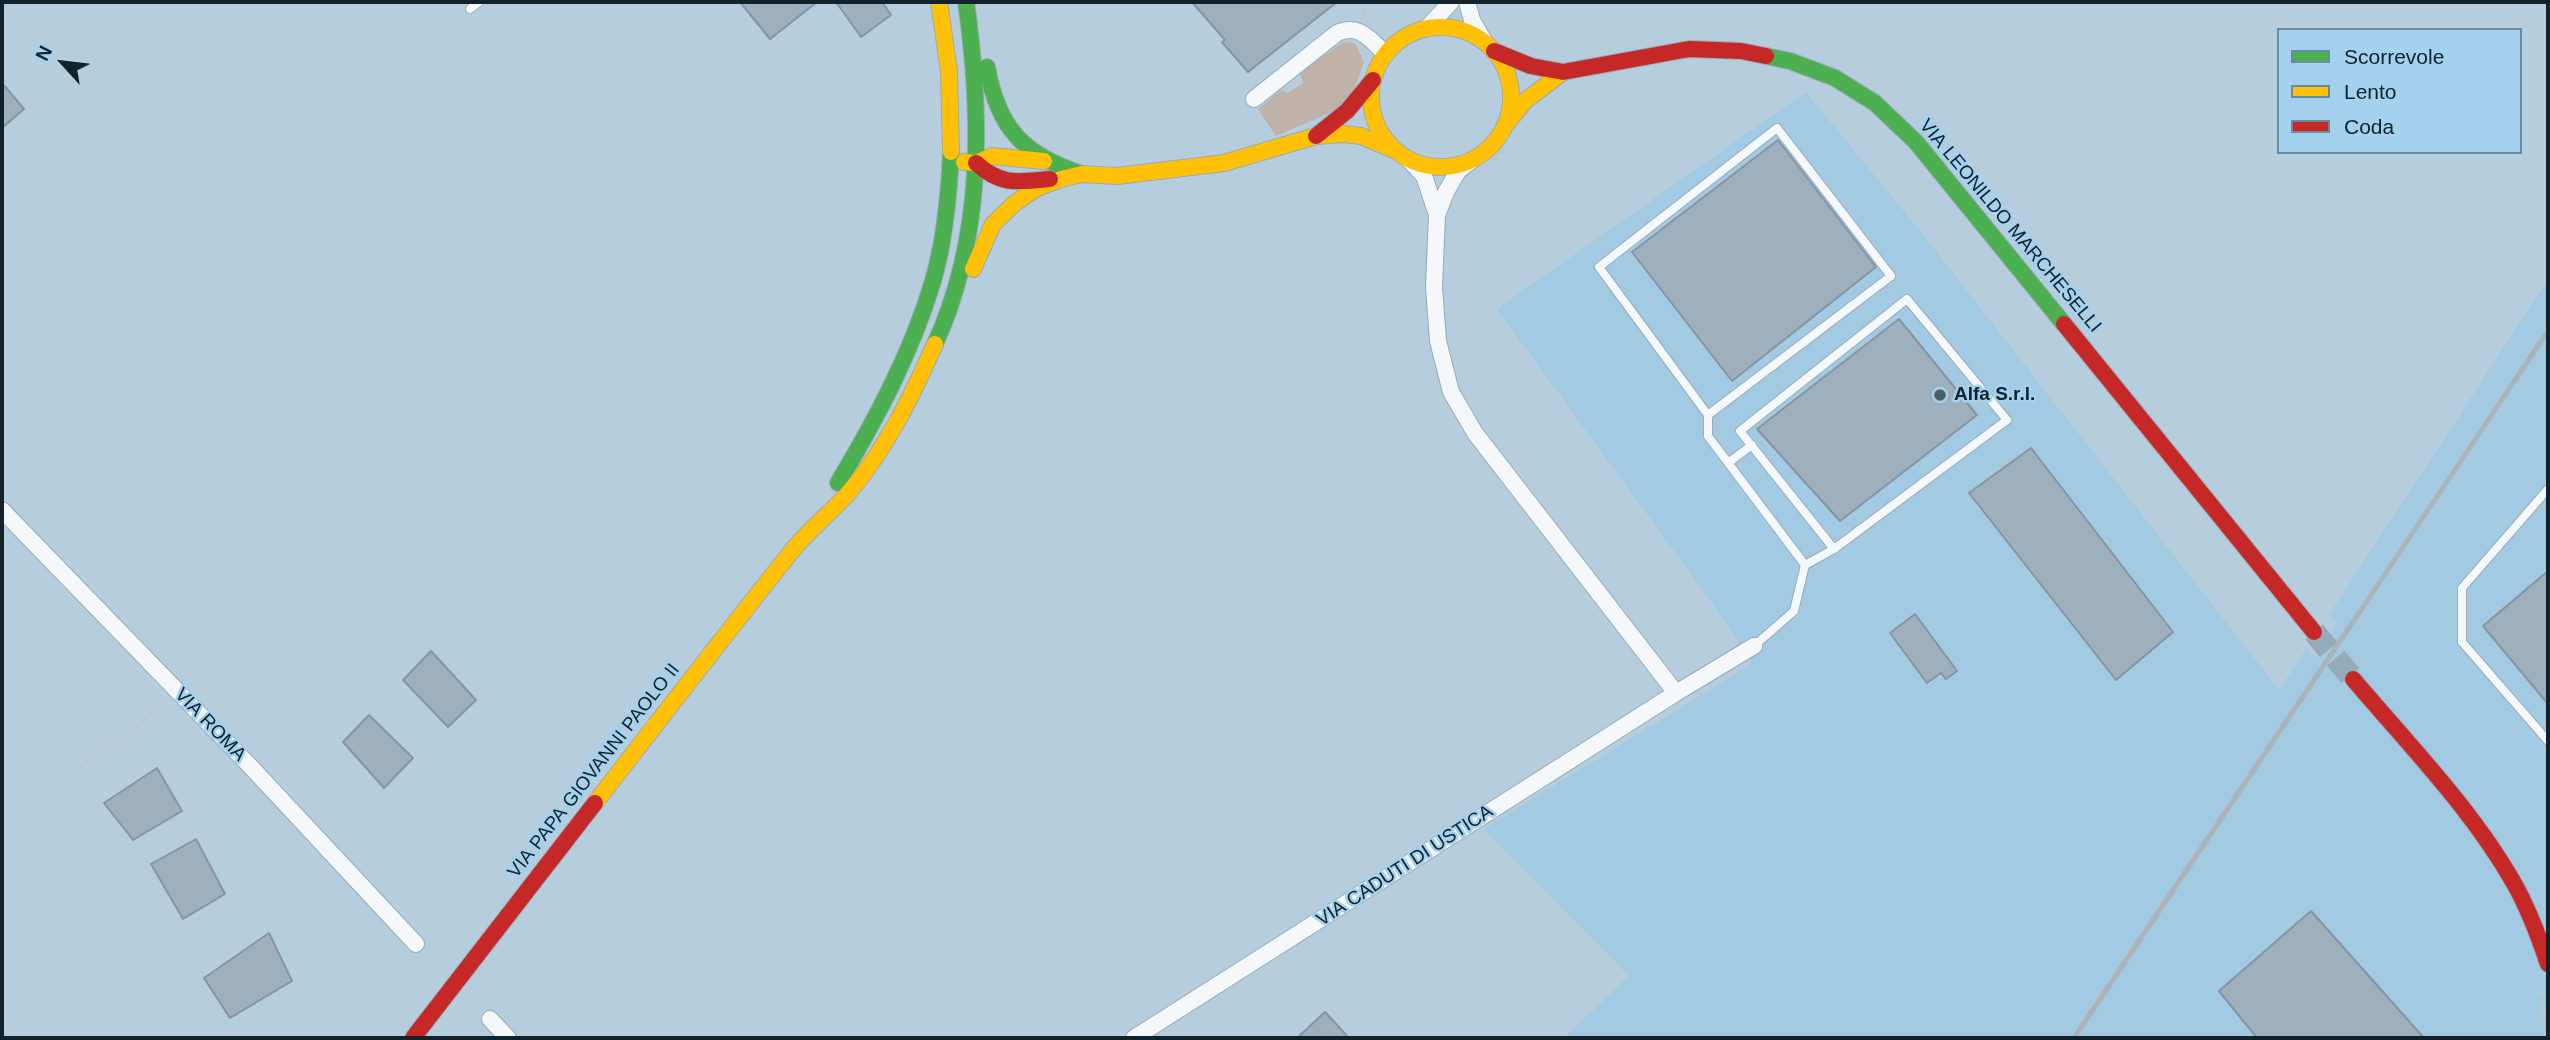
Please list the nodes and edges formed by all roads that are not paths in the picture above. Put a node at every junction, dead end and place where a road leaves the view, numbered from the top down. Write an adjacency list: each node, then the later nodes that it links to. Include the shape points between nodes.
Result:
1 (479, 2): 7 (lane)
2 (939, 2): 18 (street, VIA PAPA GIOVANNI PAOLO II, via 948,52)
3 (966, 2): 20 (street, VIA PAPA GIOVANNI PAOLO II, via 977,88)
4 (977, 2): 19 (street, via 989,85 1003,120 1024,146)
5 (1451, 2): 8 (street)
6 (1467, 2): 9 (street, via 1472,20)
7 (470, 9)
8 (1427, 28): 9 (street, via 1455,28); 10 (street, via 1398,41)
9 (1489, 46): 11 (street, VIA LEONILDO MARCHESELLI, via 1531,66); 14 (street, via 1509,80)
10 (1386, 54): 12 (street); 13 (street, via 1357,29 1348,28)
11 (1563, 72): 14 (street, VIA LEONILDO MARCHESELLI, via 1514,111); 34 (street, VIA LEONILDO MARCHESELLI, via 1689,49 1741,51 1790,61 1835,78 1875,103 1916,142)
12 (1373, 80): 15 (street, via 1350,109); 16 (street, via 1372,112 1381,135)
13 (1254, 99)
14 (1508, 133): 21 (street)
15 (1316, 136): 16 (street, via 1361,136); 22 (street, via 1224,163 1117,176)
16 (1394, 150): 17 (street)
17 (1409, 160): 21 (street, via 1429,167); 24 (street, via 1424,176)
18 (950, 161): 20 (street); 31 (street, VIA PAPA GIOVANNI PAOLO II, via 932,282 902,364 864,441)
19 (1047, 162): 20 (street, via 992,156); 22 (street)
20 (976, 163): 23 (street, via 1001,181); 26 (street, VIA PAPA GIOVANNI PAOLO II, via 969,237 948,317 923,376)
21 (1476, 165): 24 (street, via 1458,171)
22 (1082, 174): 23 (street, VIA PAPA GIOVANNI PAOLO II)
23 (1061, 179): 26 (street, VIA PAPA GIOVANNI PAOLO II, via 1037,188 993,224 926,392 912,414)
24 (1437, 215): 37 (street, via 1434,287 1438,341 1451,392 1475,433)
25 (1708, 415): 25 (lane, via 1599,267 1777,128 1891,276); 28 (lane, via 1708,436)
26 (894, 425): 31 (street, VIA PAPA GIOVANNI PAOLO II, via 839,504)
27 (1752, 445): 28 (lane); 32 (lane); 32 (lane, via 1740,431 1907,299 2007,420)
28 (1728, 463): 33 (lane)
29 (2548, 489): 38 (lane, via 2462,588 2462,642)
30 (2, 510): 39 (street, VIA ROMA)
31 (808, 530): 42 (street, VIA PAPA GIOVANNI PAOLO II, bridge)
32 (1834, 549): 33 (lane)
33 (1805, 565): 35 (lane, via 1794,611)
34 (2314, 632)
35 (1754, 646): 37 (street, VIA CADUTI DI USTICA)
36 (2353, 679): 40 (street, via 2495,853 2530,909)
37 (1676, 693): 44 (street, VIA CADUTI DI USTICA)
38 (2548, 741)
39 (416, 944)
40 (2548, 964)
41 (490, 1019): 43 (street)
42 (413, 1038)
43 (508, 1038)
44 (1133, 1038)

